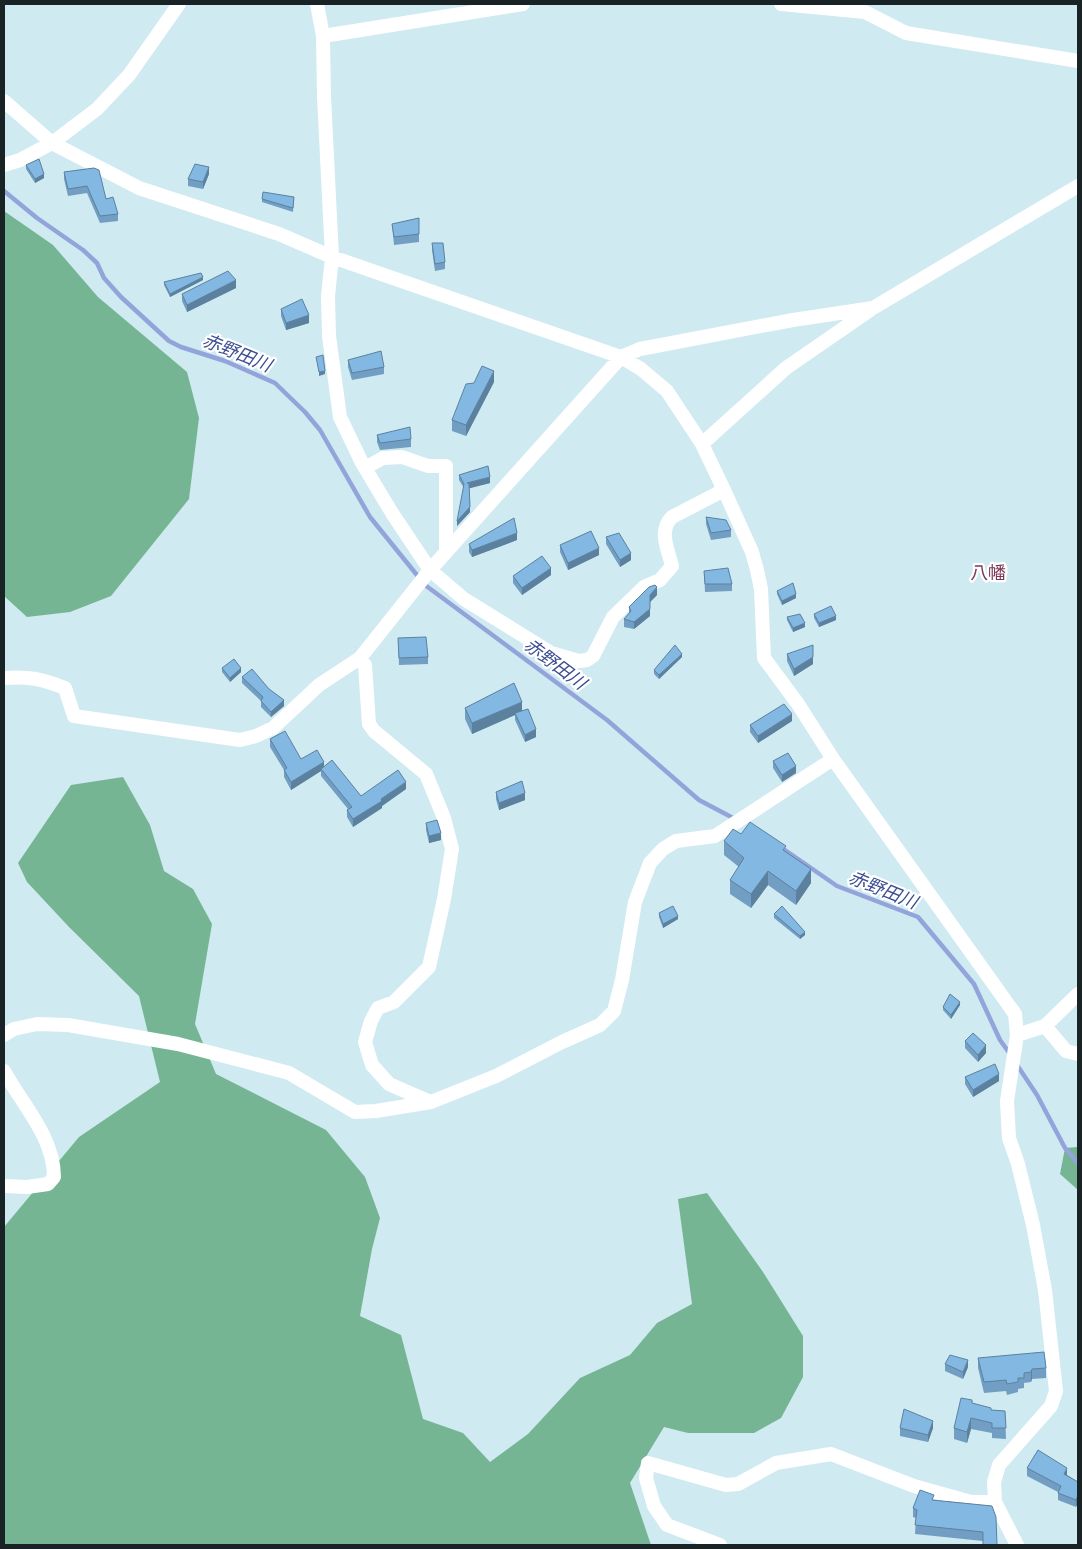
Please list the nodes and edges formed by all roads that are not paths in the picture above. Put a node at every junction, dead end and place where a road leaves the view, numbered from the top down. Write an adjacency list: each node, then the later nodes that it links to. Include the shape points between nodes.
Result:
1 (179, 4): 8 (street, via 129,75 97,109)
2 (317, 4): 5 (street)
3 (523, 4): 5 (street)
4 (781, 4): 6 (street, via 865,12 906,33)
5 (323, 36): 11 (street)
6 (1078, 61)
7 (4, 100): 8 (street)
8 (52, 143): 9 (street); 11 (street, via 139,188 279,234)
9 (4, 165)
10 (1078, 186): 12 (street)
11 (332, 256): 13 (street); 15 (street, via 329,336 340,418)
12 (874, 308): 13 (street, via 649,347); 14 (street, via 786,368)
13 (621, 357): 14 (street, via 668,391); 17 (street)
14 (702, 444): 16 (street)
15 (365, 468): 17 (street, via 383,458 402,457 428,466 446,466); 18 (street)
16 (724, 490): 18 (street, via 672,517 667,523 664,536 672,566 660,580 644,587 613,617 593,656 587,660 579,661 551,653 464,599); 21 (street, via 757,570 764,658)
17 (446, 552): 18 (street)
18 (428, 572): 19 (street)
19 (360, 658): 20 (street, via 319,686 273,728 240,740 74,716 65,688 42,679); 28 (street, via 365,665 369,724 426,774 444,818 452,849 429,967 394,1002 378,1008 365,1042 372,1066 389,1084)
20 (4, 678)
21 (833, 759): 25 (street, via 1009,1005 1014,1014); 28 (street, via 716,836 676,841 650,863 635,902 614,1011 600,1025 496,1076)
22 (1078, 994): 23 (street)
23 (1045, 1026): 25 (street); 26 (street, via 1066,1051)
24 (4, 1034): 28 (street, via 37,1024 68,1025 178,1044 288,1073 355,1112)
25 (1017, 1035): 30 (street, via 1008,1101 1009,1138 1033,1226 1045,1290 1056,1391 1052,1406 999,1465 994,1482)
26 (1078, 1054)
27 (4, 1071): 29 (street, via 24,1102 54,1162 54,1176 48,1184)
28 (431, 1102)
29 (4, 1186)
30 (995, 1502): 31 (street, via 971,1502 914,1486 831,1454 776,1463 738,1484 726,1485 648,1463 646,1478 654,1506 667,1525); 32 (street)
31 (720, 1545)
32 (1017, 1545)

